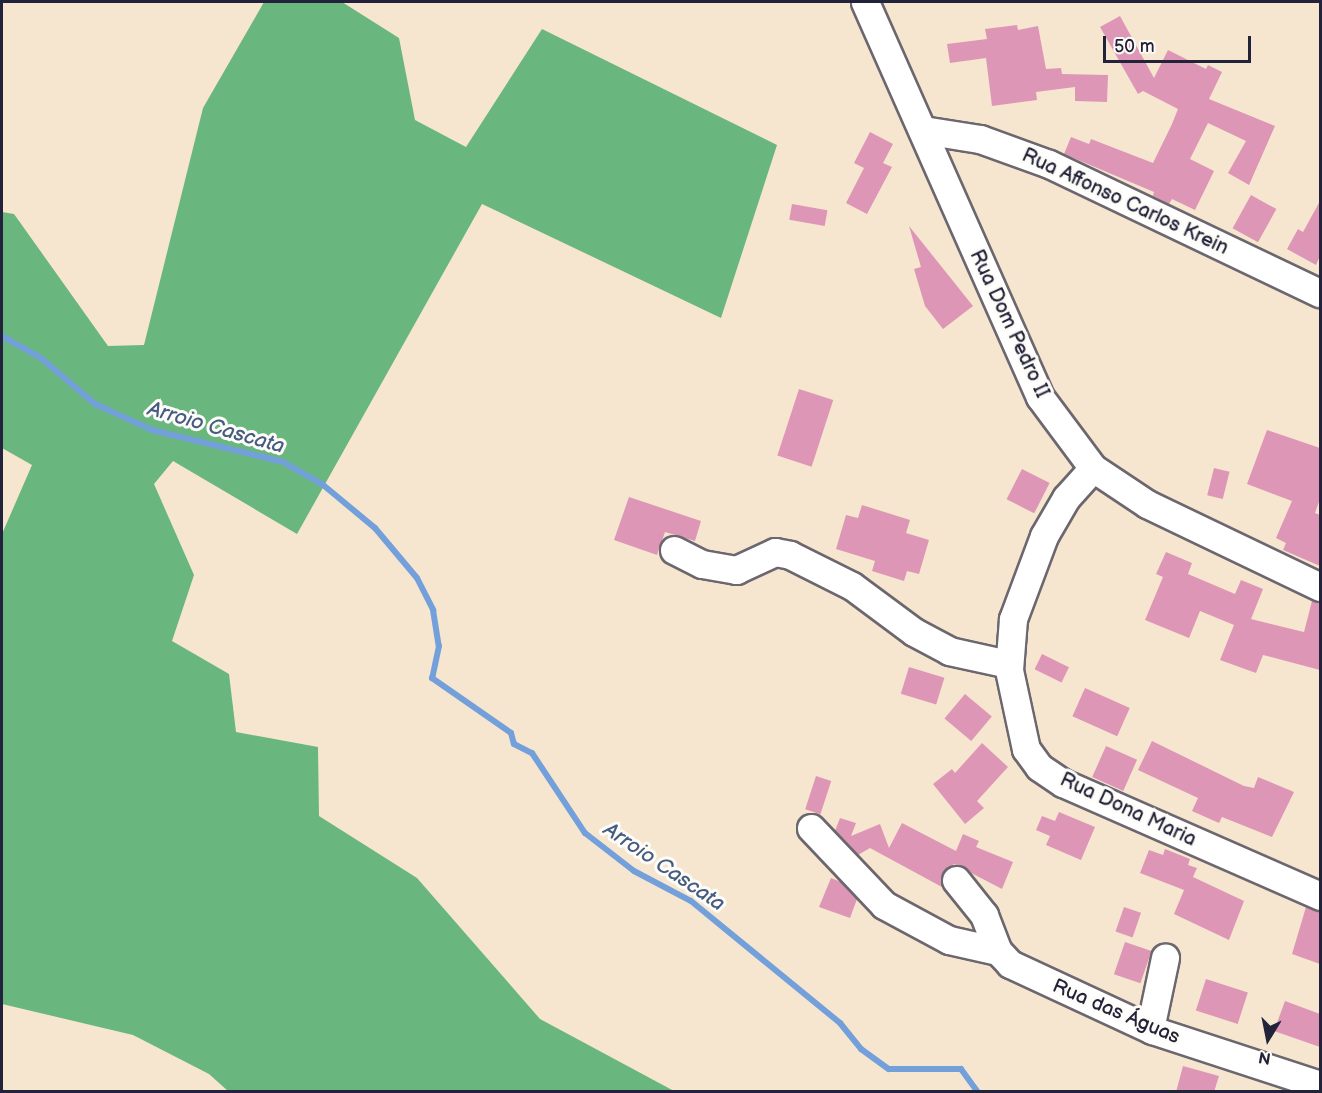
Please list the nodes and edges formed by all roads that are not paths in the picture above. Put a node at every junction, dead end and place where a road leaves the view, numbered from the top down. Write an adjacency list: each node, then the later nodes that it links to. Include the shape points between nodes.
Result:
1 (865, 2): 2 (street, Rua Dom Pedro II)
2 (923, 130): 3 (street, Rua Affonso Carlos Krein, via 980,139 1048,164); 4 (street, Rua Dom Pedro II, via 1040,397)
3 (1320, 293)
4 (1093, 468): 6 (street, Rua Dom Pedro II, via 1147,504); 7 (street, Rua Dona Maria, via 1066,498 1044,536 1012,619)
5 (674, 550): 7 (street, via 702,564 736,570 775,552 790,555 852,586 914,632 949,651)
6 (1320, 587)
7 (1008, 664): 10 (street, Rua Dona Maria, via 1020,730 1026,748 1039,766 1063,783)
8 (811, 828): 11 (street, via 884,905 950,940)
9 (957, 880): 11 (street, Rua das Águas, via 984,915)
10 (1320, 896)
11 (998, 951): 13 (street, Rua das Águas, via 1010,964 1038,979)
12 (1165, 958): 13 (street)
13 (1150, 1029): 14 (street, Rua das Águas)
14 (1320, 1085)

